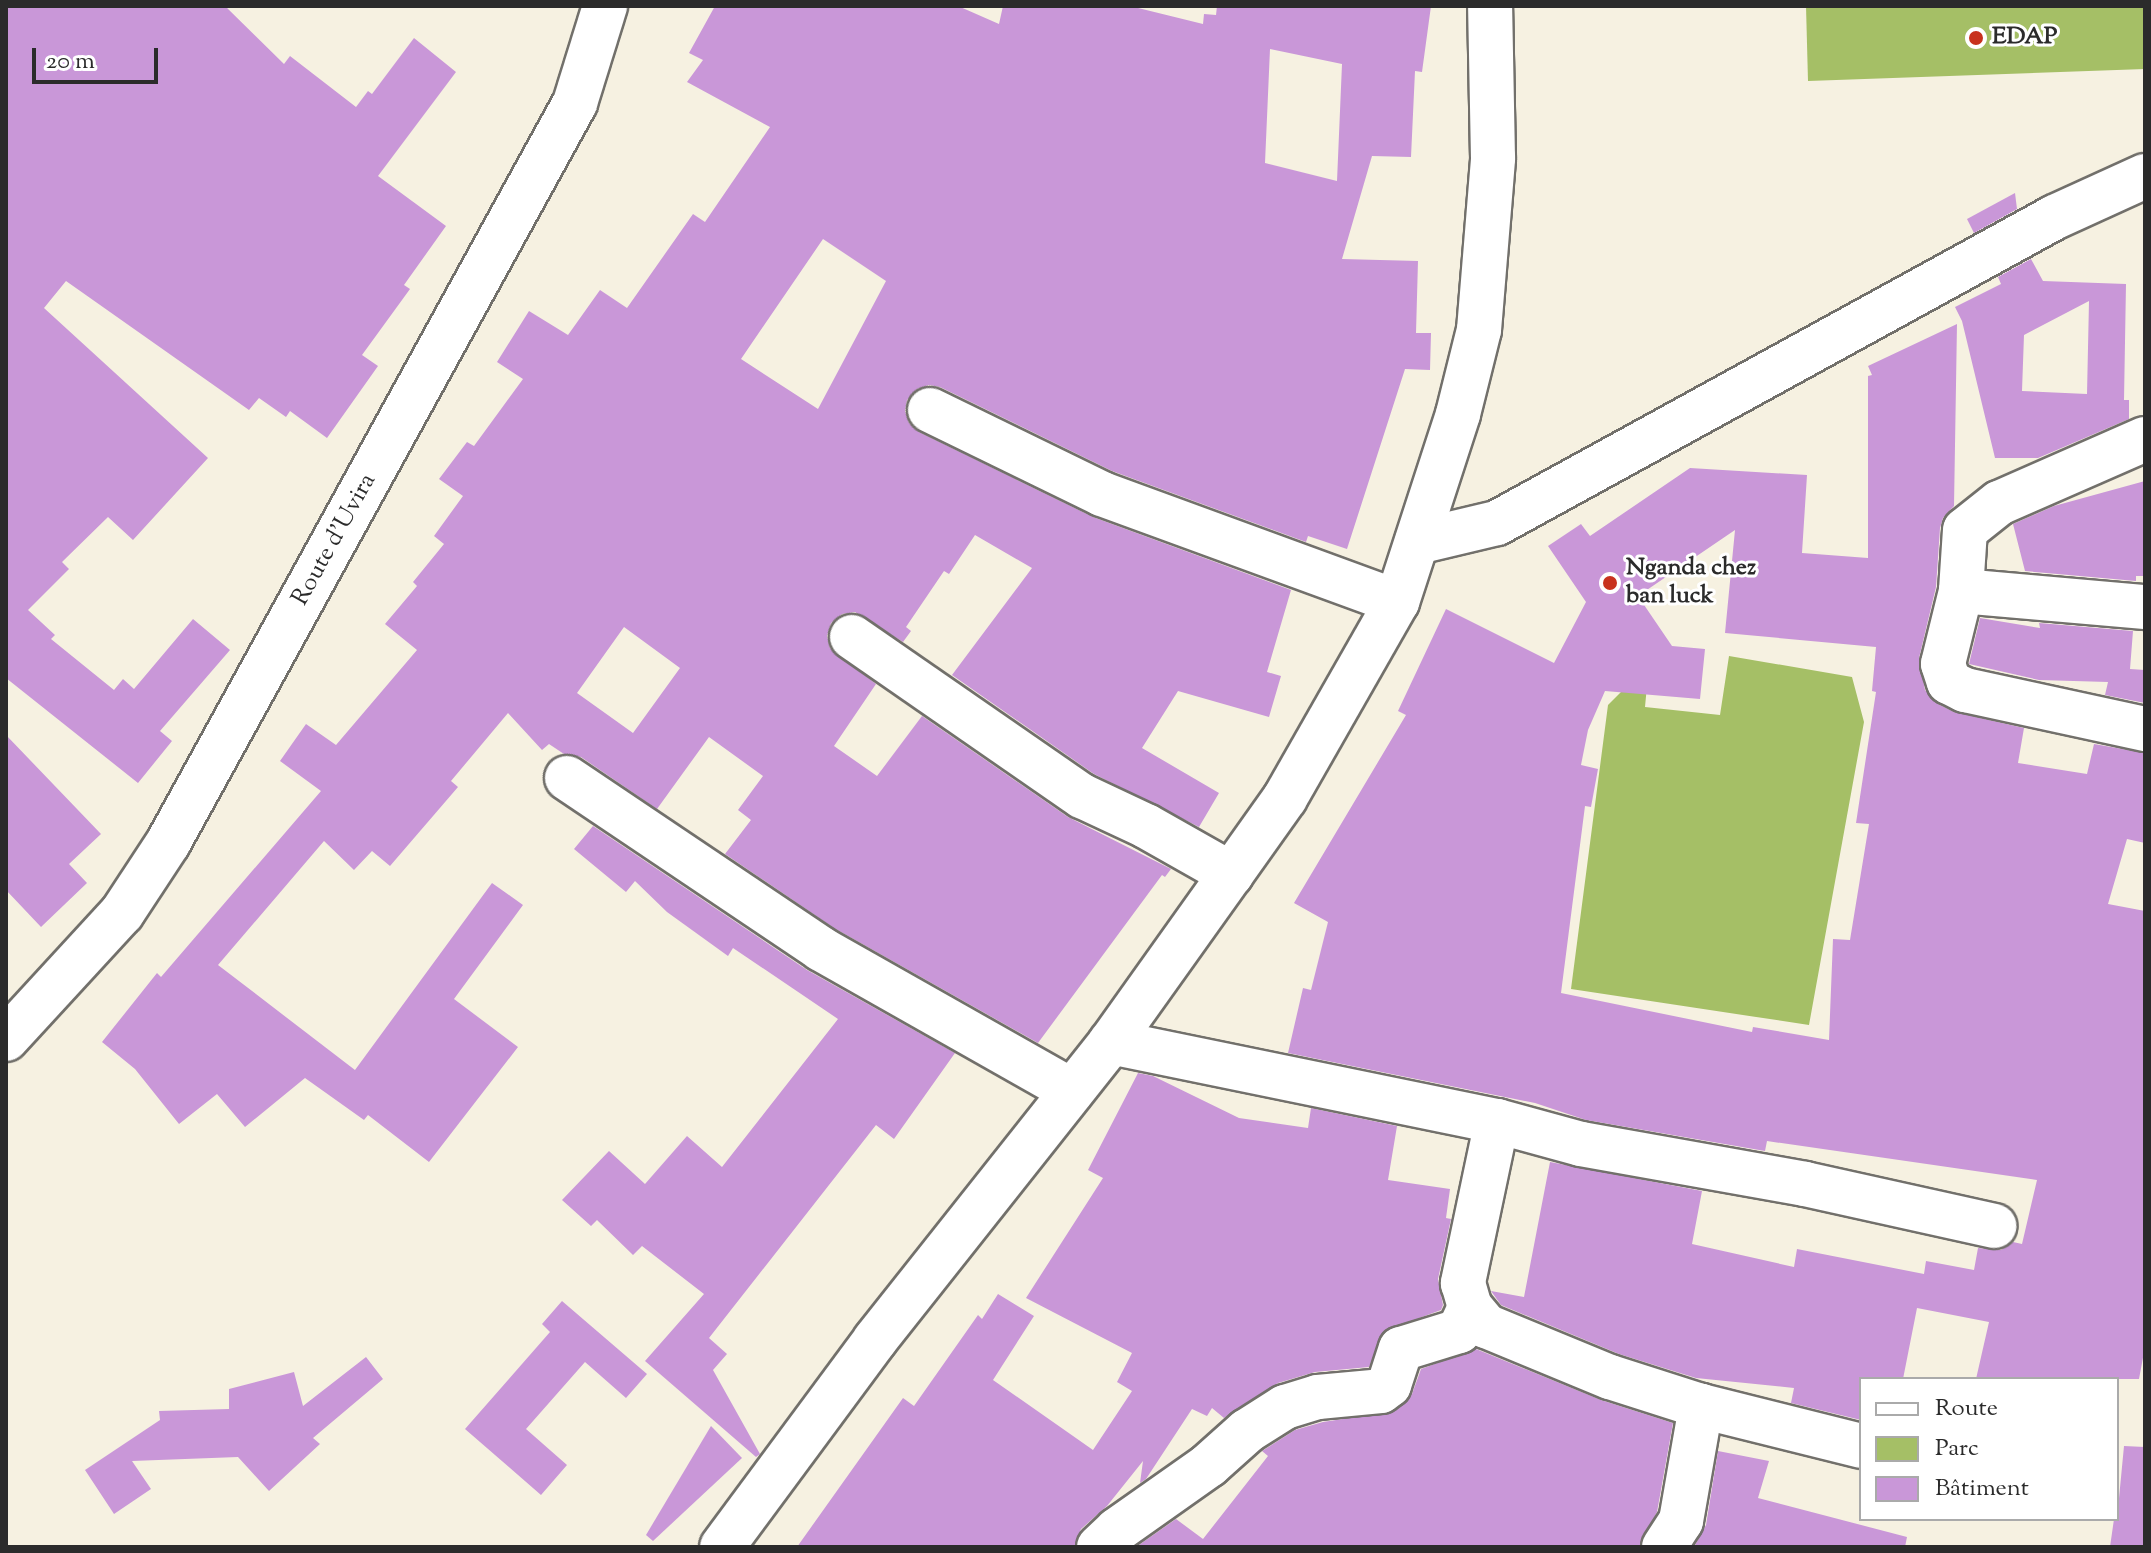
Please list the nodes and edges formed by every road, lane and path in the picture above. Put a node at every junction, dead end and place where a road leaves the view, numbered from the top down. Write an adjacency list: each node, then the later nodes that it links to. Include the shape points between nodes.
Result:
1 (605, 6): 14 (street, Route d'Uvira, via 575,103 168,843 122,913)
2 (1490, 6): 6 (street, via 1493,158 1479,330)
3 (2145, 176): 6 (street, via 2055,217 1497,523)
4 (930, 410): 8 (street, via 1102,494)
5 (2145, 439): 7 (street, via 1999,503 1965,530)
6 (1417, 542): 8 (street)
7 (1961, 591): 9 (street); 11 (street, via 1943,664 1949,682 1965,690)
8 (1397, 602): 13 (street, via 1285,798)
9 (2145, 607)
10 (852, 637): 13 (street, via 1082,796)
11 (2145, 729)
12 (567, 778): 16 (street, via 821,949)
13 (1231, 874): 15 (street)
14 (6, 1039)
15 (1111, 1042): 16 (street); 17 (street)
16 (1072, 1091): 22 (street, via 875,1340)
17 (1497, 1121): 18 (street, via 1581,1144 1805,1184); 19 (street, via 1463,1283)
18 (1994, 1226)
19 (1470, 1307): 20 (street, via 1486,1326 1610,1377); 23 (street, via 1459,1331 1401,1349 1389,1385 1381,1391 1318,1397 1285,1407)
20 (1701, 1406): 21 (street); 24 (street, via 1681,1521)
21 (1859, 1446)
22 (722, 1547)
23 (1099, 1547)
24 (1664, 1547)

